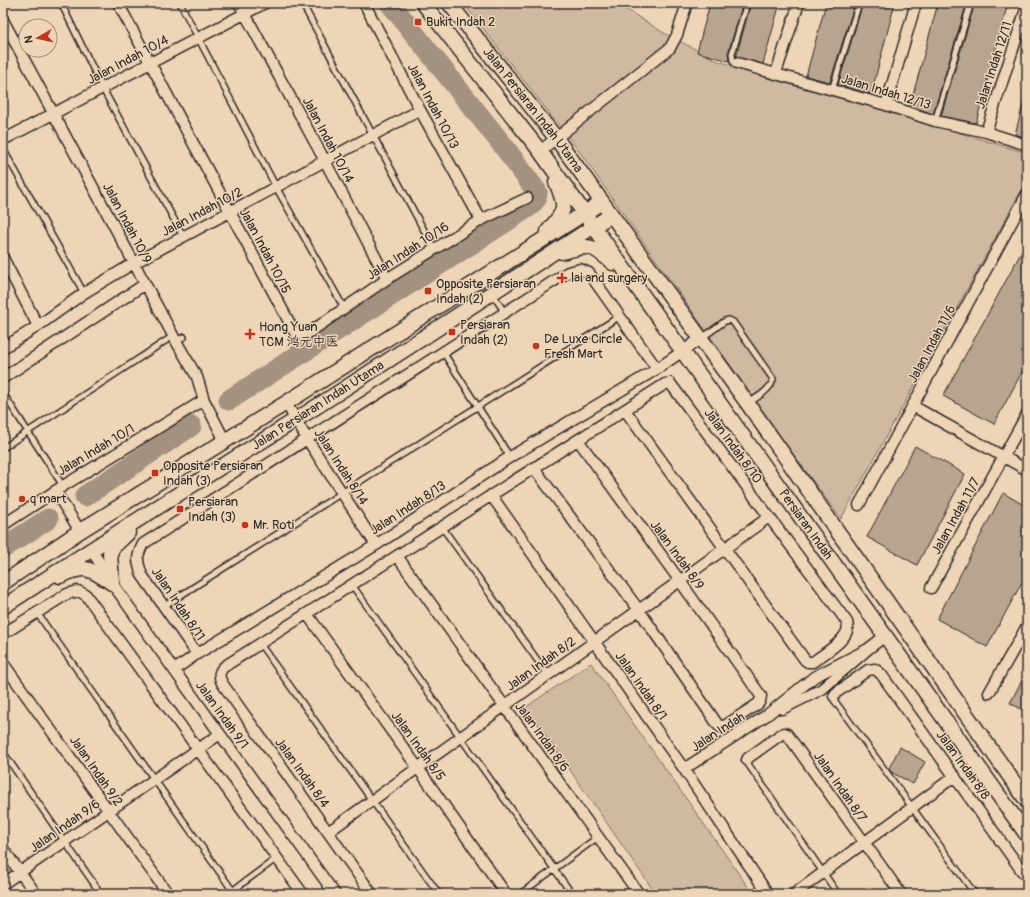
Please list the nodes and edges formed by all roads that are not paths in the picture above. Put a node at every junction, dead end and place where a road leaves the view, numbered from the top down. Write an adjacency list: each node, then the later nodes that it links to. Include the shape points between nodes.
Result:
1 (61, 3): 23 (lane)
2 (118, 3): 21 (street, Jalan Indah 10/15)
3 (180, 3): 19 (lane)
4 (239, 3): 17 (street, Jalan Indah 10/14)
5 (265, 3): 17 (street, Jalan Indah 10/4)
6 (302, 3): 30 (lane)
7 (364, 3): 26 (street, Jalan Indah 10/13)
8 (423, 3): 35 (main road, Jalan Persiaran Indah Utama)
9 (449, 3): 31 (main road, Jalan Persiaran Indah Utama)
10 (687, 3): 31 (street, via 670,48)
11 (746, 3): 20 (lane, via 732,54 733,61)
12 (799, 3): 22 (street)
13 (859, 3): 24 (lane)
14 (916, 3): 25 (street)
15 (971, 3): 28 (lane)
16 (1027, 6): 29 (street, Jalan Indah 12/11)
17 (245, 14): 19 (street, Jalan Indah 10/4); 36 (street, Jalan Indah 10/14)
18 (3, 20): 27 (street, Jalan Indah 10/9)
19 (198, 39): 21 (street, Jalan Indah 10/4); 38 (lane)
20 (737, 63): 22 (street, Jalan Indah 12/13)
21 (150, 64): 23 (street, Jalan Indah 10/4); 42 (street, Jalan Indah 10/15)
22 (776, 73): 24 (street, Jalan Indah 12/13)
23 (103, 88): 27 (street, Jalan Indah 10/4); 47 (lane)
24 (832, 90): 25 (street, Jalan Indah 12/13)
25 (886, 105): 28 (street, Jalan Indah 12/13)
26 (420, 110): 30 (street, Jalan Indah 10/2); 45 (street, Jalan Indah 10/13)
27 (54, 114): 32 (street, Jalan Indah 10/4); 52 (street, Jalan Indah 10/9)
28 (935, 121): 29 (street, Jalan Indah 12/13)
29 (986, 132): 33 (street, Jalan Indah 12/13)
30 (372, 136): 36 (street, Jalan Indah 10/2); 49 (lane)
31 (556, 138): 35 (street); 41 (main road, Jalan Persiaran Indah Utama)
32 (3, 140)
33 (1027, 145)
34 (3, 149): 56 (lane)
35 (540, 151): 37 (main road, Jalan Persiaran Indah Utama)
36 (325, 161): 38 (street, Jalan Indah 10/2); 54 (street, Jalan Indah 10/14)
37 (549, 163): 43 (main road, Jalan Persiaran Indah Utama); 48 (main road, via 562,195 563,212)
38 (276, 187): 42 (street, Jalan Indah 10/2); 58 (lane)
39 (1027, 194): 75 (street, Jalan Indah 11/6)
40 (527, 198): 45 (street, Jalan Indah 10/16)
41 (602, 202): 43 (main road, Jalan Persiaran Indah Utama); 44 (main road, Persiaran Indah)
42 (230, 212): 47 (street, Jalan Indah 10/2); 62 (street, Jalan Indah 10/15, via 291,329 301,335)
43 (584, 214): 46 (main road, Persiaran Indah); 48 (main road, Jalan Persiaran Indah Utama)
44 (611, 215): 46 (main road, Jalan Persiaran Indah Utama); 64 (main road, Persiaran Indah)
45 (481, 220): 49 (street, Jalan Indah 10/16)
46 (594, 226): 50 (main road, Jalan Persiaran Indah Utama); 53 (main road, Persiaran Indah)
47 (183, 236): 52 (street, Jalan Indah 10/2)
48 (537, 242): 72 (main road, Jalan Persiaran Indah Utama)
49 (434, 249): 54 (street, Jalan Indah 10/16)
50 (550, 255): 53 (main road, via 589,246); 57 (main road, Jalan Persiaran Indah Utama)
51 (3, 258): 61 (street)
52 (134, 263): 55 (street, Jalan Indah 10/9); 56 (street, Jalan Indah 10/2)
53 (629, 276): 67 (main road, Persiaran Indah)
54 (387, 279): 58 (street, Jalan Indah 10/16)
55 (145, 284): 63 (street, Jalan Indah 10/9); 69 (street)
56 (84, 293): 61 (street, Jalan Indah 10/2)
57 (492, 293): 59 (lane); 78 (main road, Jalan Persiaran Indah Utama)
58 (344, 308): 62 (street, Jalan Indah 10/16)
59 (505, 313): 60 (street, via 568,272 580,269 589,273); 66 (street)
60 (620, 316): 68 (street); 74 (lane)
61 (38, 326): 65 (street, Jalan Indah 10/2)
62 (307, 334)
63 (177, 338): 71 (street, Jalan Indah 10/9, via 199,376); 79 (lane)
64 (700, 339): 67 (street, Jalan Indah 8/13); 73 (main road, Persiaran Indah); 73 (lane, via 725,321 733,322 773,379 772,384 764,392)
65 (3, 348)
66 (443, 352): 74 (lane); 80 (street)
67 (682, 352): 68 (street, Jalan Indah 8/13); 116 (main road, Persiaran Indah)
68 (657, 368): 84 (street, Jalan Indah 8/13)
69 (3, 378)
70 (3, 392): 79 (lane)
71 (204, 400): 82 (street, Jalan Indah 10/9); 88 (street, Jalan Indah 10/1)
72 (286, 402): 78 (street, Jalan Indah 8/14); 82 (main road, Jalan Persiaran Indah Utama)
73 (748, 404): 102 (main road, Persiaran Indah)
74 (478, 406): 84 (lane); 90 (lane)
75 (913, 406): 85 (street); 93 (street, Jalan Indah 11/6)
76 (625, 410): 81 (street); 94 (street, Jalan Indah 8/10, via 670,383); 100 (street)
77 (1027, 414): 85 (street, Jalan Indah 11/7)
78 (296, 420): 80 (street, Jalan Indah 8/14); 92 (main road, Jalan Persiaran Indah Utama)
79 (28, 432): 83 (lane); 88 (lane)
80 (307, 439): 90 (street, Jalan Indah 8/14); 109 (street, Jalan Indah 8/11, via 143,544 138,554 138,564 142,575)
81 (578, 440): 86 (street); 104 (street, Jalan Indah 8/9)
82 (225, 441): 89 (main road, Jalan Persiaran Indah Utama)
83 (3, 448)
84 (510, 457): 98 (street, Jalan Indah 8/13)
85 (1004, 457): 87 (street); 107 (street, Jalan Indah 11/7)
86 (534, 468): 91 (street); 111 (street)
87 (1027, 470)
88 (59, 488): 95 (street, Jalan Indah 10/1); 97 (street)
89 (147, 490): 97 (main road, Jalan Persiaran Indah Utama); 99 (main road, via 119,517 94,533)
90 (342, 493): 98 (street, Jalan Indah 8/14); 109 (lane)
91 (492, 495): 96 (street); 117 (street, Jalan Indah 8/1)
92 (161, 504): 99 (main road, Jalan Persiaran Indah Utama); 105 (main road, via 113,547 110,554)
93 (859, 505)
94 (769, 517): 100 (street, Jalan Indah 8/2); 100 (street, Jalan Indah 8/10, via 847,622 848,632 841,641 813,662 805,660)
95 (3, 525)
96 (442, 527): 101 (street); 124 (lane)
97 (80, 531): 103 (main road, Jalan Persiaran Indah Utama)
98 (376, 544): 120 (street, Jalan Indah 8/13)
99 (91, 549): 103 (main road, via 71,547); 105 (street, Jalan Indah 9/1); 108 (main road, Jalan Persiaran Indah Utama)
100 (724, 549): 104 (street, Jalan Indah 8/2)
101 (397, 556): 106 (street); 127 (street, Jalan Indah 8/6)
102 (870, 578): 116 (main road, via 888,623); 122 (main road, Persiaran Indah)
103 (6, 580)
104 (680, 581): 111 (street, Jalan Indah 8/2); 111 (street, Jalan Indah 8/9, via 755,686 761,696 760,701 720,727)
105 (112, 583): 108 (main road, via 93,571 80,568); 123 (street, Jalan Indah 9/1)
106 (352, 584): 113 (street); 130 (lane)
107 (931, 588)
108 (20, 595): 110 (main road, Jalan Persiaran Indah Utama)
109 (164, 606): 120 (street, Jalan Indah 8/11)
110 (3, 607)
111 (639, 610): 117 (street, Jalan Indah 8/2)
112 (37, 613): 115 (street); 131 (street, via 67,594 78,591 86,594); 137 (lane)
113 (307, 614): 118 (street); 134 (street, Jalan Indah 8/5)
114 (1027, 626): 125 (street)
115 (3, 634)
116 (885, 636): 119 (street, Jalan Indah); 122 (main road, via 898,638); 143 (main road, Persiaran Indah)
117 (594, 642): 124 (street, Jalan Indah 8/2); 135 (street, Jalan Indah 8/1)
118 (260, 644): 138 (lane); 142 (street, Jalan Indah 8/4, via 221,670 219,674 222,683)
119 (868, 649): 128 (street, Jalan Indah, via 814,677); 128 (street, Jalan Indah, via 822,690)
120 (197, 654): 123 (street, Jalan Indah 8/13)
121 (3, 662): 141 (street, Jalan Indah 9/2)
122 (930, 663): 139 (main road, Persiaran Indah)
123 (174, 670): 129 (street, Jalan Indah 9/1)
124 (548, 675): 127 (street, Jalan Indah 8/2)
125 (989, 693)
126 (834, 696): 136 (street, Jalan Indah 8/8, via 868,670 875,669); 140 (lane, via 834,700)
127 (504, 706): 130 (street, Jalan Indah 8/2); 144 (street, Jalan Indah 8/6)
128 (767, 715): 135 (street, Jalan Indah)
129 (220, 734): 131 (street, Jalan Indah 9/6); 159 (street, Jalan Indah 9/1)
130 (461, 737): 134 (street, Jalan Indah 8/2); 149 (lane)
131 (199, 749): 137 (street, Jalan Indah 9/6); 148 (street)
132 (3, 752): 145 (lane)
133 (747, 760): 146 (street, Jalan Indah 8/7, via 780,735 787,734); 151 (lane)
134 (418, 768): 138 (street, Jalan Indah 8/2); 162 (street, Jalan Indah 8/5)
135 (684, 769): 166 (street, Jalan Indah 8/1)
136 (955, 776): 140 (street); 152 (street, Jalan Indah 8/8)
137 (154, 780): 141 (street, Jalan Indah 9/6); 154 (lane)
138 (372, 800): 142 (street, Jalan Indah 8/2); 161 (lane)
139 (1027, 801)
140 (912, 808): 146 (street); 170 (lane)
141 (109, 811): 145 (street, Jalan Indah 9/6); 157 (street, Jalan Indah 9/2)
142 (328, 832): 160 (street, Jalan Indah 8/4)
143 (1027, 835)
144 (598, 837): 149 (lane); 165 (street, Jalan Indah 8/6)
145 (64, 842): 150 (street, Jalan Indah 9/6); 156 (lane)
146 (864, 843): 151 (street); 169 (street, Jalan Indah 8/7)
147 (3, 849): 150 (street)
148 (278, 858): 154 (lane); 158 (street)
149 (554, 869): 163 (lane); 164 (lane)
150 (21, 872): 153 (street, Jalan Indah 9/6); 155 (street)
151 (823, 873): 167 (street); 168 (lane)
152 (1027, 878)
153 (3, 884)
154 (232, 893)
155 (36, 894)
156 (101, 894)
157 (168, 894)
158 (303, 894)
159 (335, 894)
160 (372, 894)
161 (439, 894)
162 (506, 894)
163 (520, 894)
164 (572, 894)
165 (639, 894)
166 (768, 894)
167 (794, 894)
168 (838, 894)
169 (901, 894)
170 (975, 894)

